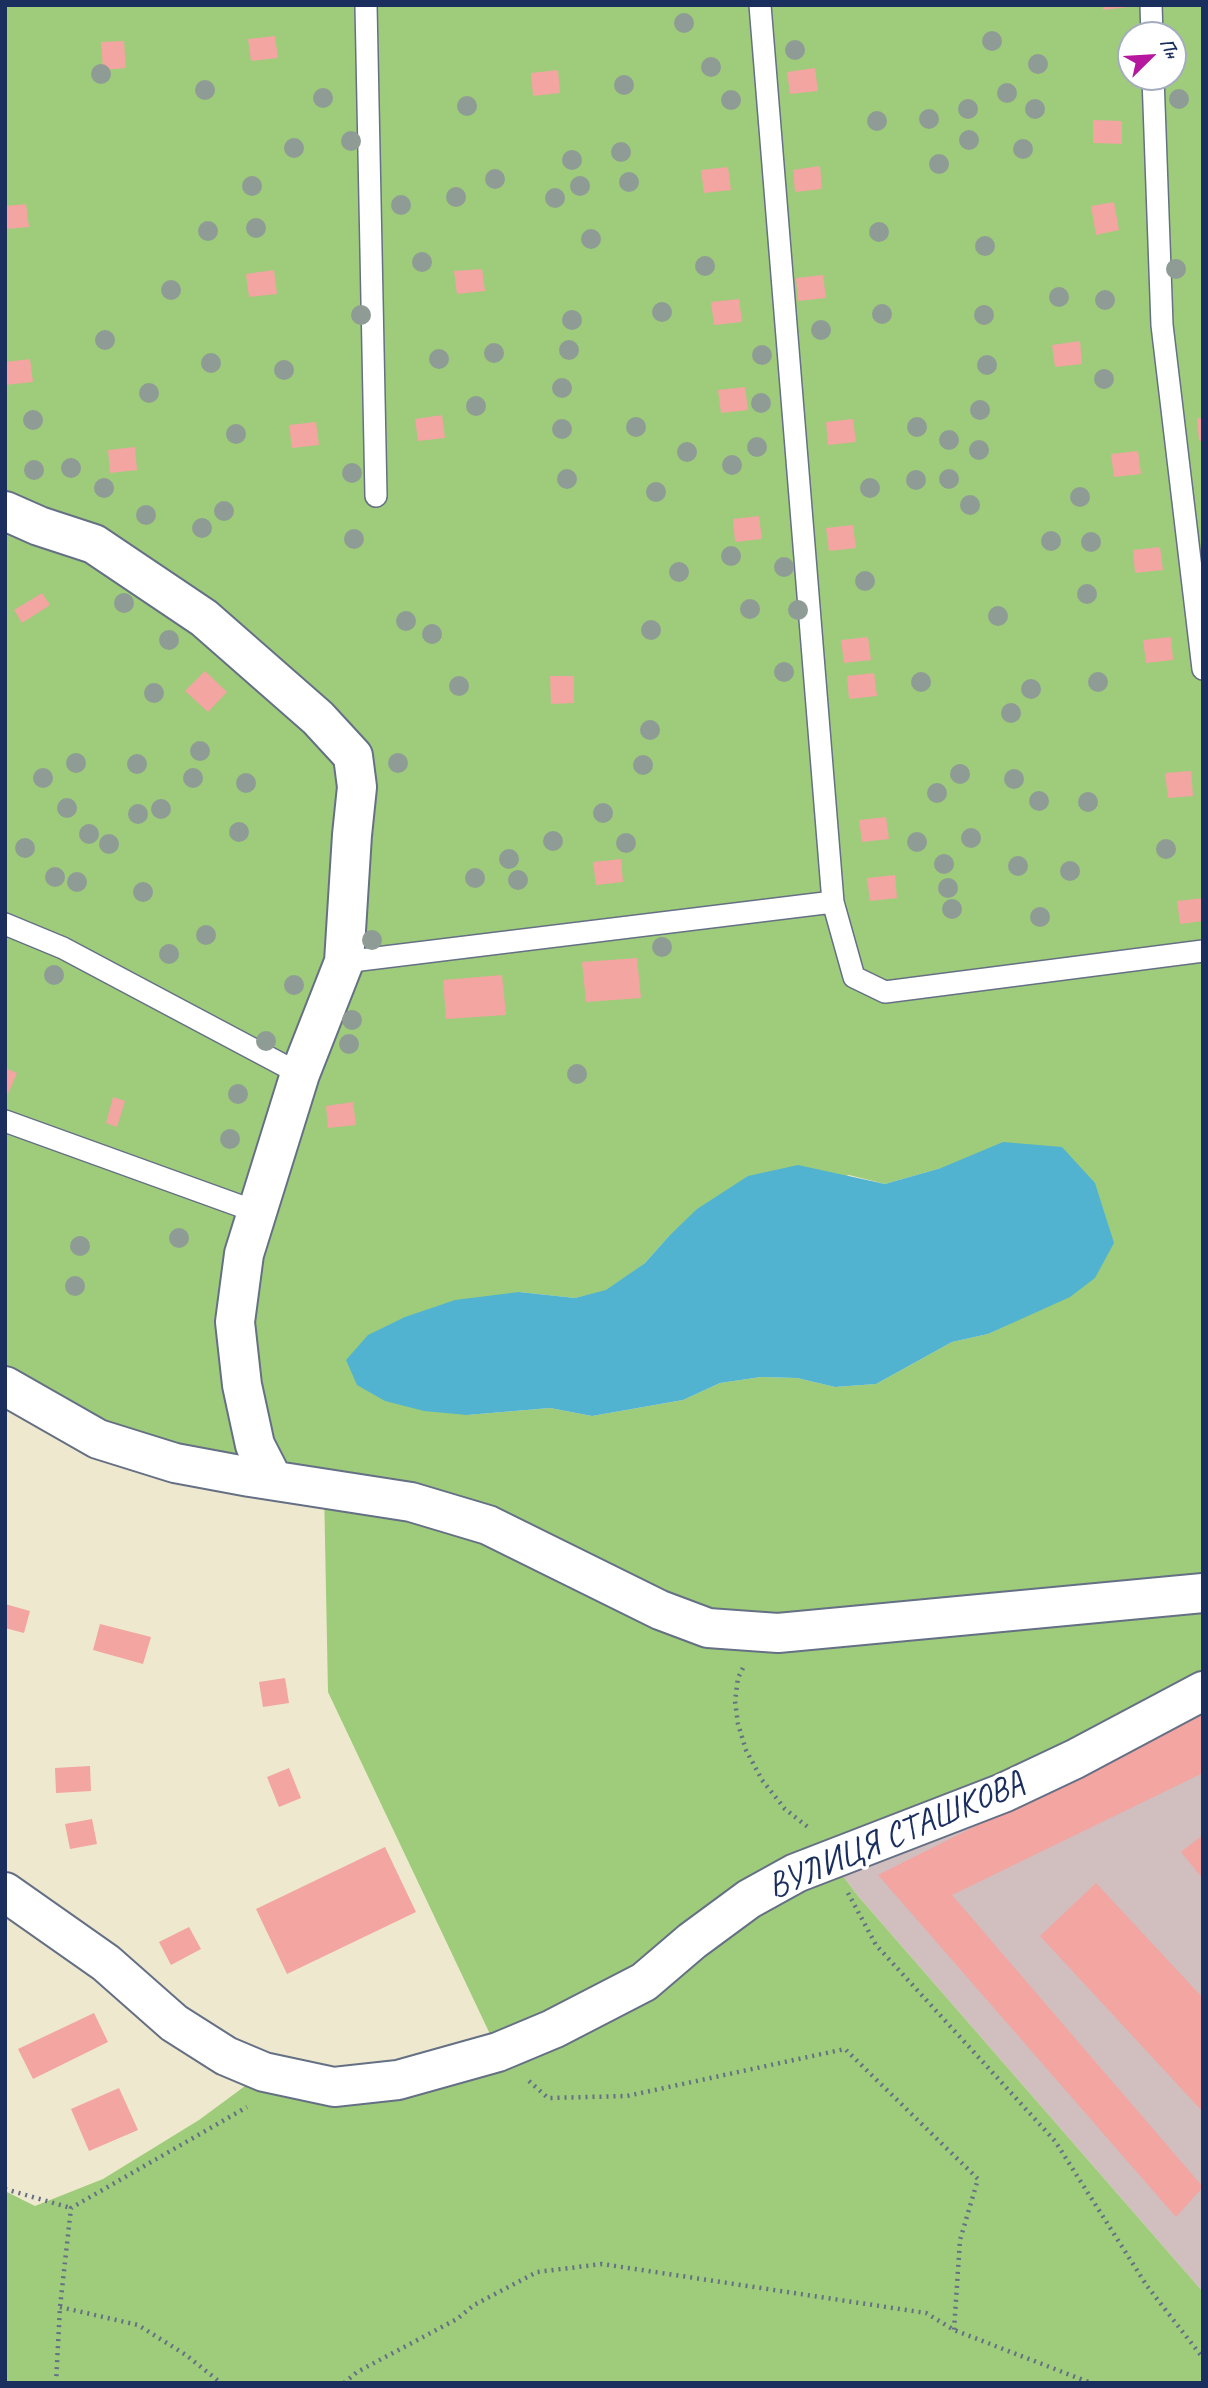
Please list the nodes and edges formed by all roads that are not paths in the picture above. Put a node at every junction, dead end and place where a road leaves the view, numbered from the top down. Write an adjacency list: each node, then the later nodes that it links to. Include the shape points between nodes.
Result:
1 (366, 5): 4 (lane)
2 (760, 5): 7 (lane)
3 (1154, 91): 6 (lane, via 1162,325)
4 (376, 496)
5 (5, 511): 10 (street, via 94,544 204,618 318,718 353,756 357,787)
6 (1203, 669)
7 (833, 902): 9 (lane, via 854,977 885,992); 10 (lane)
8 (5, 924): 11 (lane, via 63,948)
9 (1203, 951)
10 (344, 962): 11 (street)
11 (300, 1074): 13 (street)
12 (5, 1121): 13 (lane)
13 (257, 1212): 15 (street, via 244,1254 235,1322 242,1385 256,1445)
14 (5, 1386): 15 (street, via 98,1439 176,1463)
15 (273, 1480): 16 (street, via 411,1502 488,1525 708,1628 778,1633)
16 (1203, 1593)
17 (1203, 1691): 18 (street, ВУЛИЦЯ СТАШКОВА, via 1003,1793 796,1873 749,1899 644,1982 553,2029 498,2052 398,2080 334,2087 264,2071 226,2056 174,2023 106,1964)
18 (5, 1892)

